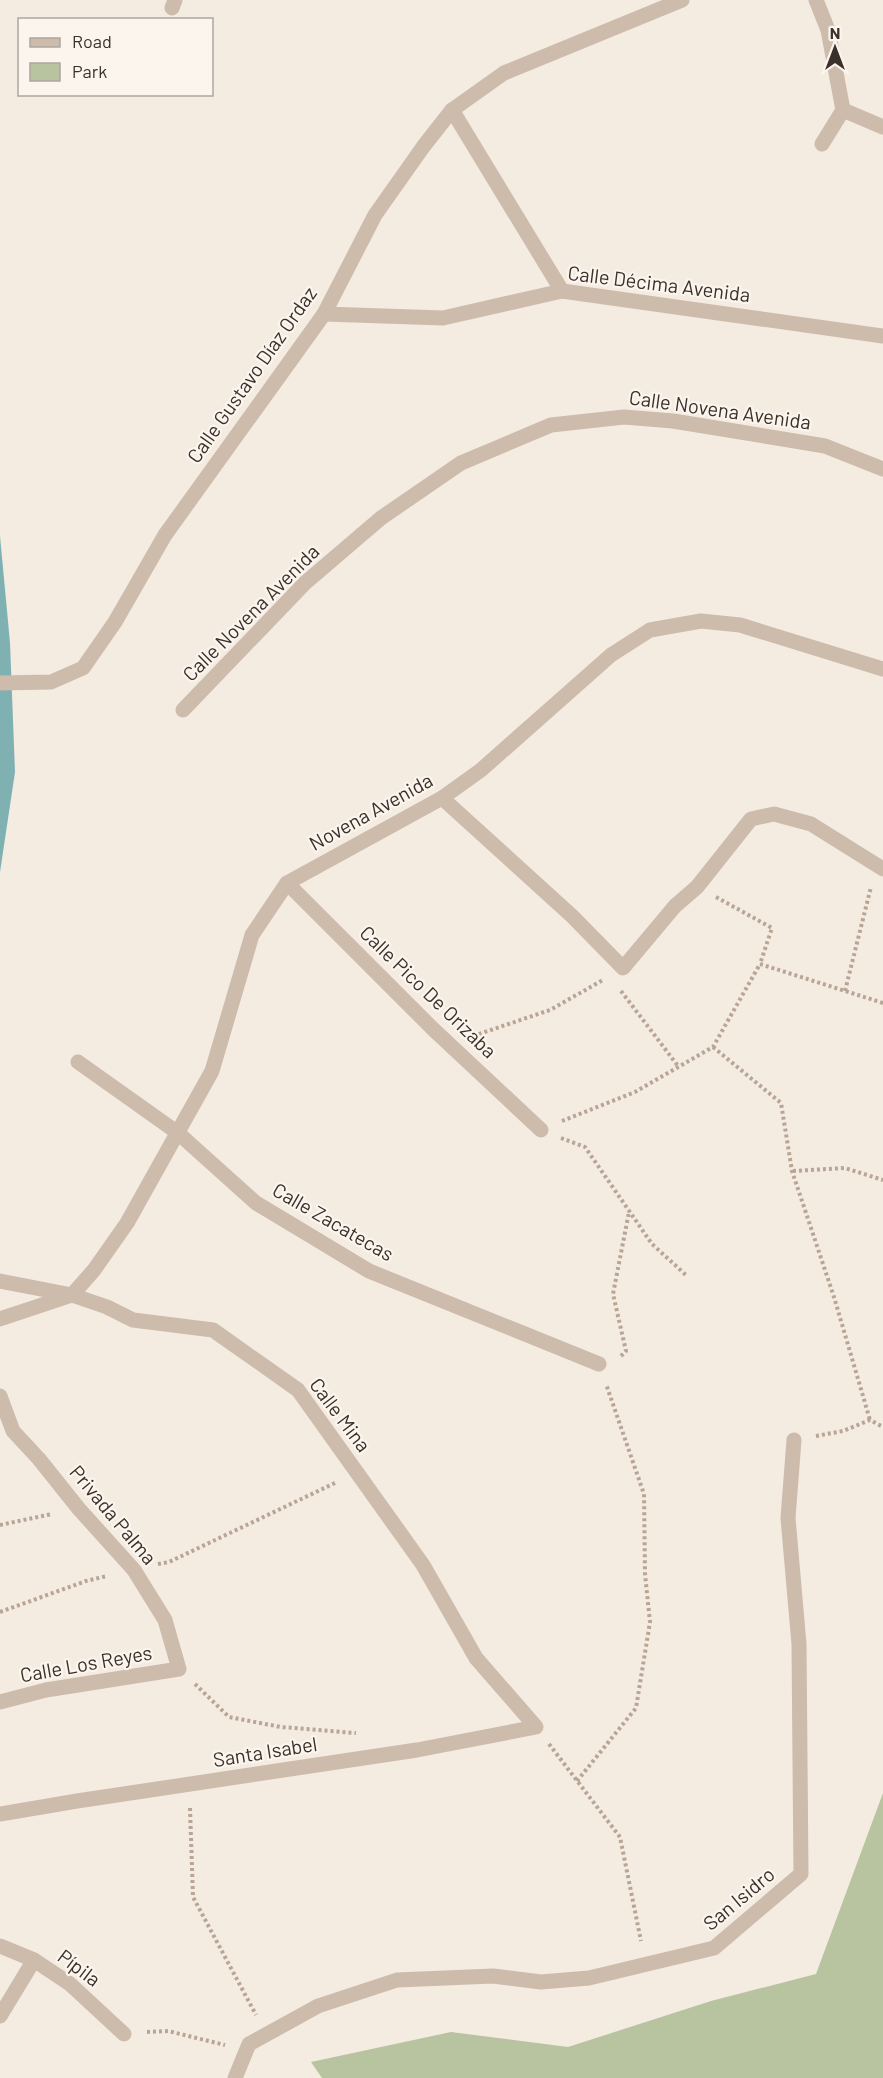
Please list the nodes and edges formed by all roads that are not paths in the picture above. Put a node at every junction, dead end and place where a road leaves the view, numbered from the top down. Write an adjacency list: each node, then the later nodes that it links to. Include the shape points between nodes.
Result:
1 (682, 0): 3 (street, Calle Gustavo Díaz Ordaz, via 504,73)
2 (816, 0): 4 (street, via 828,30)
3 (452, 110): 7 (street); 8 (street, Calle Gustavo Díaz Ordaz, via 375,214)
4 (843, 110): 5 (street); 6 (street)
5 (883, 127)
6 (822, 144)
7 (562, 291): 8 (street, Calle Décima Avenida, via 443,318); 9 (street, Calle Décima Avenida)
8 (324, 314): 12 (street, Calle Gustavo Díaz Ordaz, via 165,535 115,622 83,668 51,682)
9 (883, 336)
10 (883, 469): 13 (street, Calle Novena Avenida, via 825,446 673,422 624,417 551,425 461,463 381,518 305,583)
11 (883, 669): 14 (street, Novena Avenida, via 740,625 701,621 650,630 611,655 481,770)
12 (0, 683)
13 (183, 710)
14 (442, 798): 15 (street, via 623,968 675,906 698,887 751,819 774,814 811,824); 16 (street, Novena Avenida)
15 (879, 867)
16 (288, 883): 18 (street, Calle Pico De Orizaba); 19 (street, Novena Avenida, via 252,935 212,1071)
17 (78, 1062): 19 (street, Calle Zacatecas)
18 (541, 1130)
19 (178, 1133): 21 (street, Novena Avenida, via 127,1223); 23 (street, Calle Zacatecas, via 256,1203 369,1271)
20 (0, 1281): 21 (street, Calle Mina)
21 (72, 1295): 22 (street); 28 (street, Calle Mina, via 133,1320 213,1330 298,1390 423,1565 477,1658)
22 (0, 1319)
23 (601, 1369)
24 (0, 1396): 26 (street, Privada Palma, via 13,1431 134,1570 165,1620)
25 (794, 1440): 34 (street, San Isidro, via 788,1518 799,1644 801,1874 714,1948 589,1978 541,1982 493,1976 397,1980 318,2006 249,2044)
26 (179, 1669): 27 (street, Calle Los Reyes, via 46,1690)
27 (0, 1702)
28 (536, 1727): 29 (street, Santa Isabel, via 417,1750)
29 (0, 1814)
30 (0, 1946): 31 (street, Pípila)
31 (34, 1960): 32 (street); 33 (street, Pípila, via 70,1984)
32 (0, 2016)
33 (124, 2034)
34 (235, 2078)

